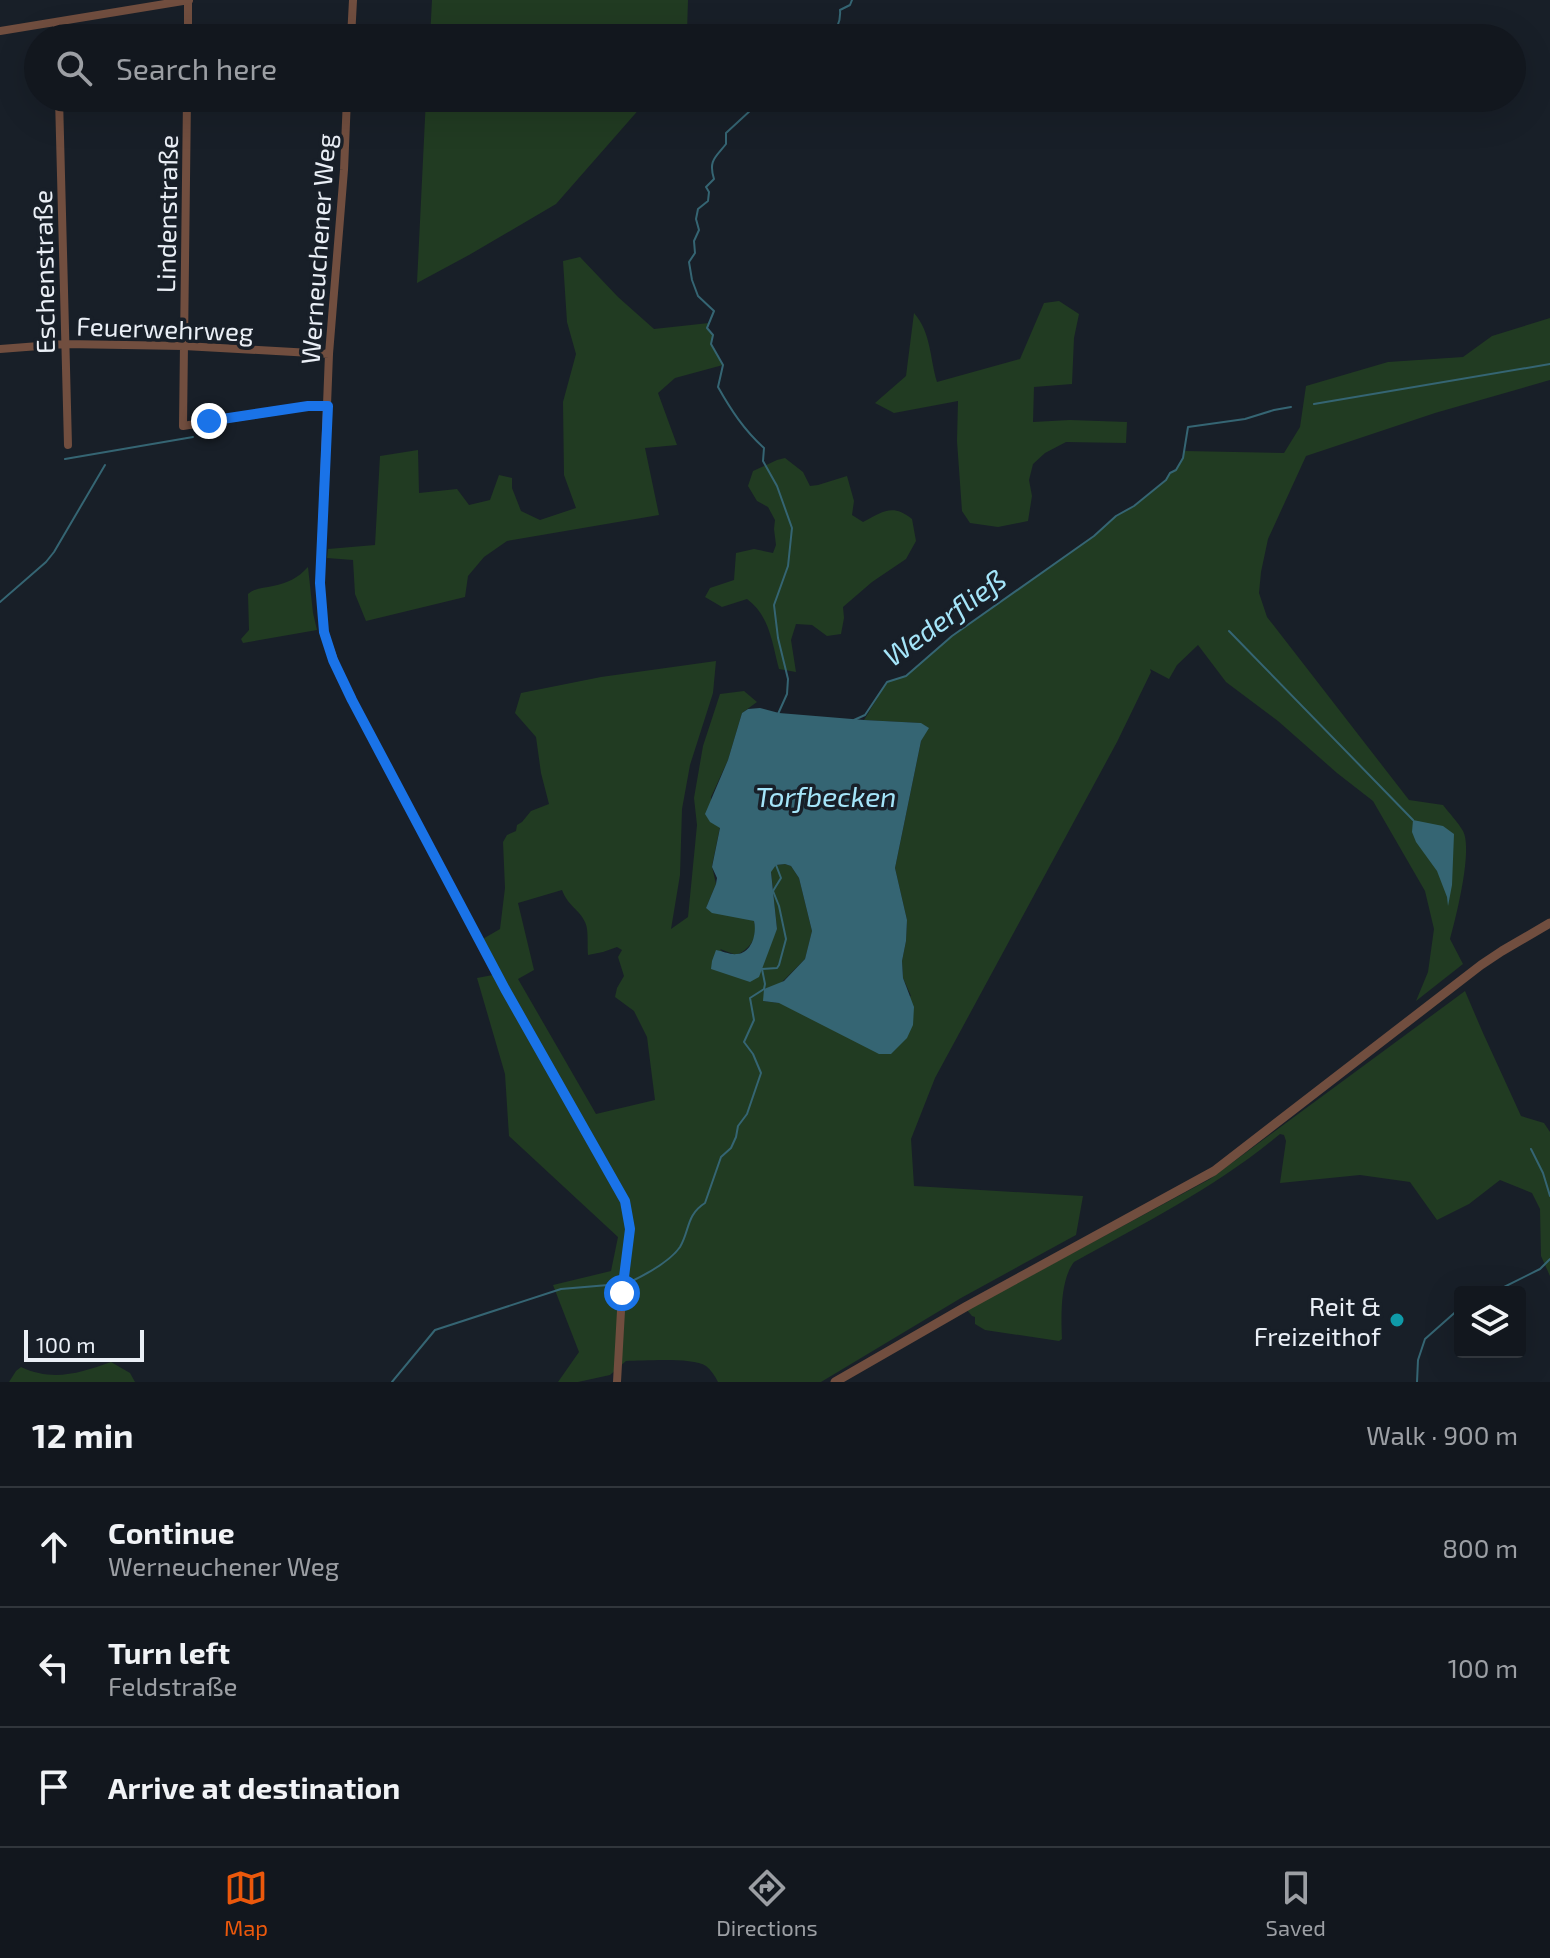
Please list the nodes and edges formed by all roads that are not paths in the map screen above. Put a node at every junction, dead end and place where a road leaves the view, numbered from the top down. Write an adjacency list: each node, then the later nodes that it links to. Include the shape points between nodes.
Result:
1 (188, 0): 3 (street); 5 (street)
2 (353, 0): 6 (street)
3 (57, 22): 4 (street)
4 (44, 24)
5 (188, 24)
6 (352, 24)
7 (24, 27): 8 (street)
8 (0, 31)
9 (59, 112): 12 (street, Eschenstraße)
10 (187, 112): 13 (street, Lindenstraße)
11 (346, 112): 15 (street, Werneuchener Weg)
12 (65, 344): 13 (street, Feuerwehrweg); 14 (street, Feuerwehrweg); 17 (street, Eschenstraße)
13 (184, 346): 15 (street, Feuerwehrweg); 16 (street, Lindenstraße, via 183,426)
14 (0, 349)
15 (329, 354): 16 (street, Werneuchener Weg)
16 (328, 406): 19 (street, Werneuchener Weg, via 320,583 327,641 358,712 505,989 625,1201 630,1229)
17 (68, 445)
18 (1550, 923): 20 (street, via 1481,965 1214,1171)
19 (617, 1382)
20 (835, 1382)

